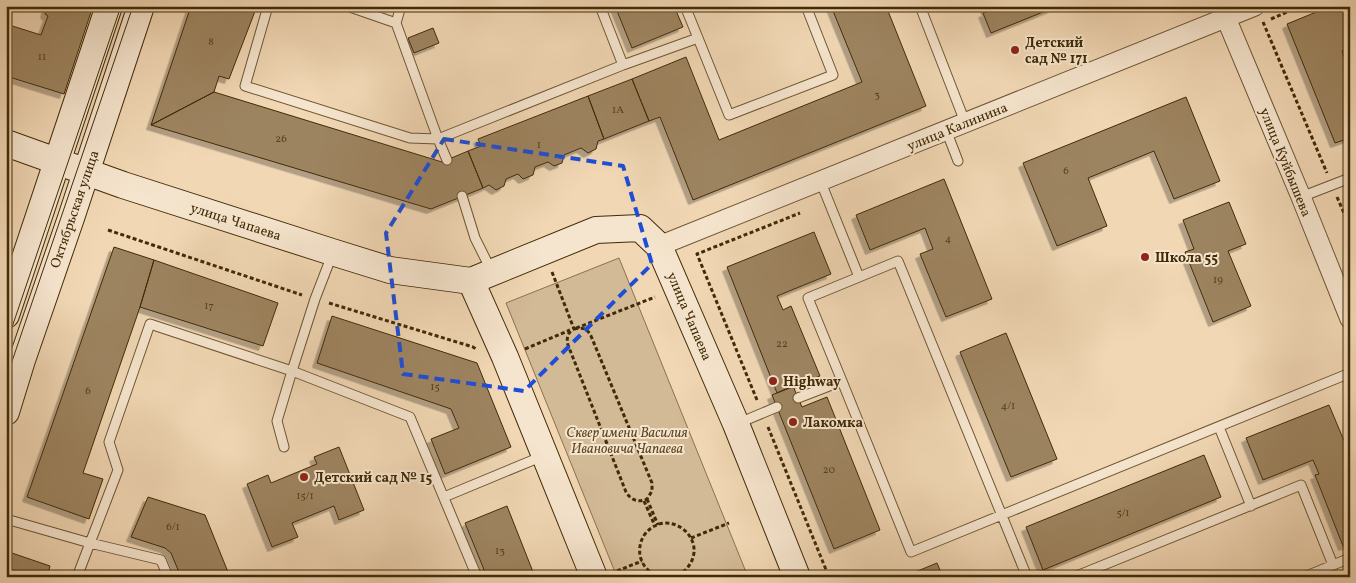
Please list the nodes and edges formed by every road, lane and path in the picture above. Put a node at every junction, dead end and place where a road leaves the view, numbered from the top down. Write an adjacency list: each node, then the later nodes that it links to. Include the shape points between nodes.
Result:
1 (109, 6): 21 (street)
2 (141, 6): 23 (street, Октябрьская улица)
3 (268, 6): 18 (lane, via 245,86 410,138)
4 (347, 6): 13 (lane)
5 (401, 6): 13 (lane)
6 (600, 6): 15 (lane)
7 (685, 6): 14 (lane)
8 (806, 6): 14 (lane, via 833,75 729,115)
9 (920, 6): 16 (lane)
10 (1255, 6): 12 (street, улица Калинина)
11 (1301, 6): 26 (path, via 1263,22)
12 (1223, 12): 16 (street, улица Калинина); 28 (street, улица Куйбышева)
13 (396, 22): 18 (lane)
14 (698, 38): 15 (lane)
15 (623, 65): 18 (lane)
16 (965, 122): 17 (street, улица Калинина)
17 (946, 130): 22 (lane); 25 (street, улица Калинина)
18 (438, 140): 20 (lane)
19 (6, 144): 21 (street, улица Чапаева)
20 (447, 160)
21 (57, 162): 23 (street, улица Чапаева); 36 (street)
22 (958, 162)
23 (86, 172): 31 (street, улица Чапаева); 45 (street, Октябрьская улица)
24 (1350, 178): 26 (lane)
25 (820, 180): 30 (street, улица Калинина); 34 (lane)
26 (1332, 185): 28 (lane); 29 (path)
27 (462, 196): 33 (lane, via 475,238)
28 (1301, 197): 37 (street, улица Куйбышева)
29 (1350, 227)
30 (659, 246): 33 (street, улица Чапаева, via 640,228 596,230); 46 (street, улица Чапаева)
31 (332, 252): 33 (street, улица Чапаева, via 390,270); 40 (lane)
32 (552, 271): 38 (path)
33 (482, 277): 49 (street, via 505,357)
34 (859, 277): 42 (lane, via 808,298); 53 (lane, via 898,261)
35 (640, 304): 38 (path)
36 (6, 315)
37 (1350, 319)
38 (574, 329): 39 (path); 51 (path, via 582,328 591,336 652,483 652,491); 51 (path, via 570,331 567,342 626,492 636,501)
39 (519, 351)
40 (292, 371): 48 (lane, via 277,421); 50 (lane, via 410,417); 58 (lane, via 150,324 110,442 118,470)
41 (1350, 374): 47 (lane)
42 (842, 381): 43 (lane); 53 (lane, via 911,552)
43 (798, 398)
44 (777, 407): 46 (lane)
45 (6, 412)
46 (736, 424): 68 (street, улица Чапаева)
47 (1219, 428): 52 (lane); 53 (lane)
48 (284, 447)
49 (544, 456): 50 (lane); 62 (street)
50 (444, 497): 65 (lane)
51 (645, 500): 56 (path)
52 (1251, 506): 61 (lane, via 1301,485); 70 (lane)
53 (1002, 515): 69 (lane)
54 (6, 519): 58 (lane)
55 (728, 523): 57 (path)
56 (656, 525): 57 (path, via 676,525); 60 (path, via 641,542)
57 (691, 538): 67 (path, via 693,558)
58 (90, 543): 63 (lane); 64 (lane, via 160,560)
59 (1350, 558): 61 (lane)
60 (642, 561): 62 (path); 66 (path, via 646,569)
61 (1333, 565): 71 (lane)
62 (602, 575)
63 (77, 577)
64 (168, 577)
65 (477, 577)
66 (660, 577)
67 (682, 577)
68 (797, 577)
69 (1027, 577)
70 (1074, 577)
71 (1304, 577)

